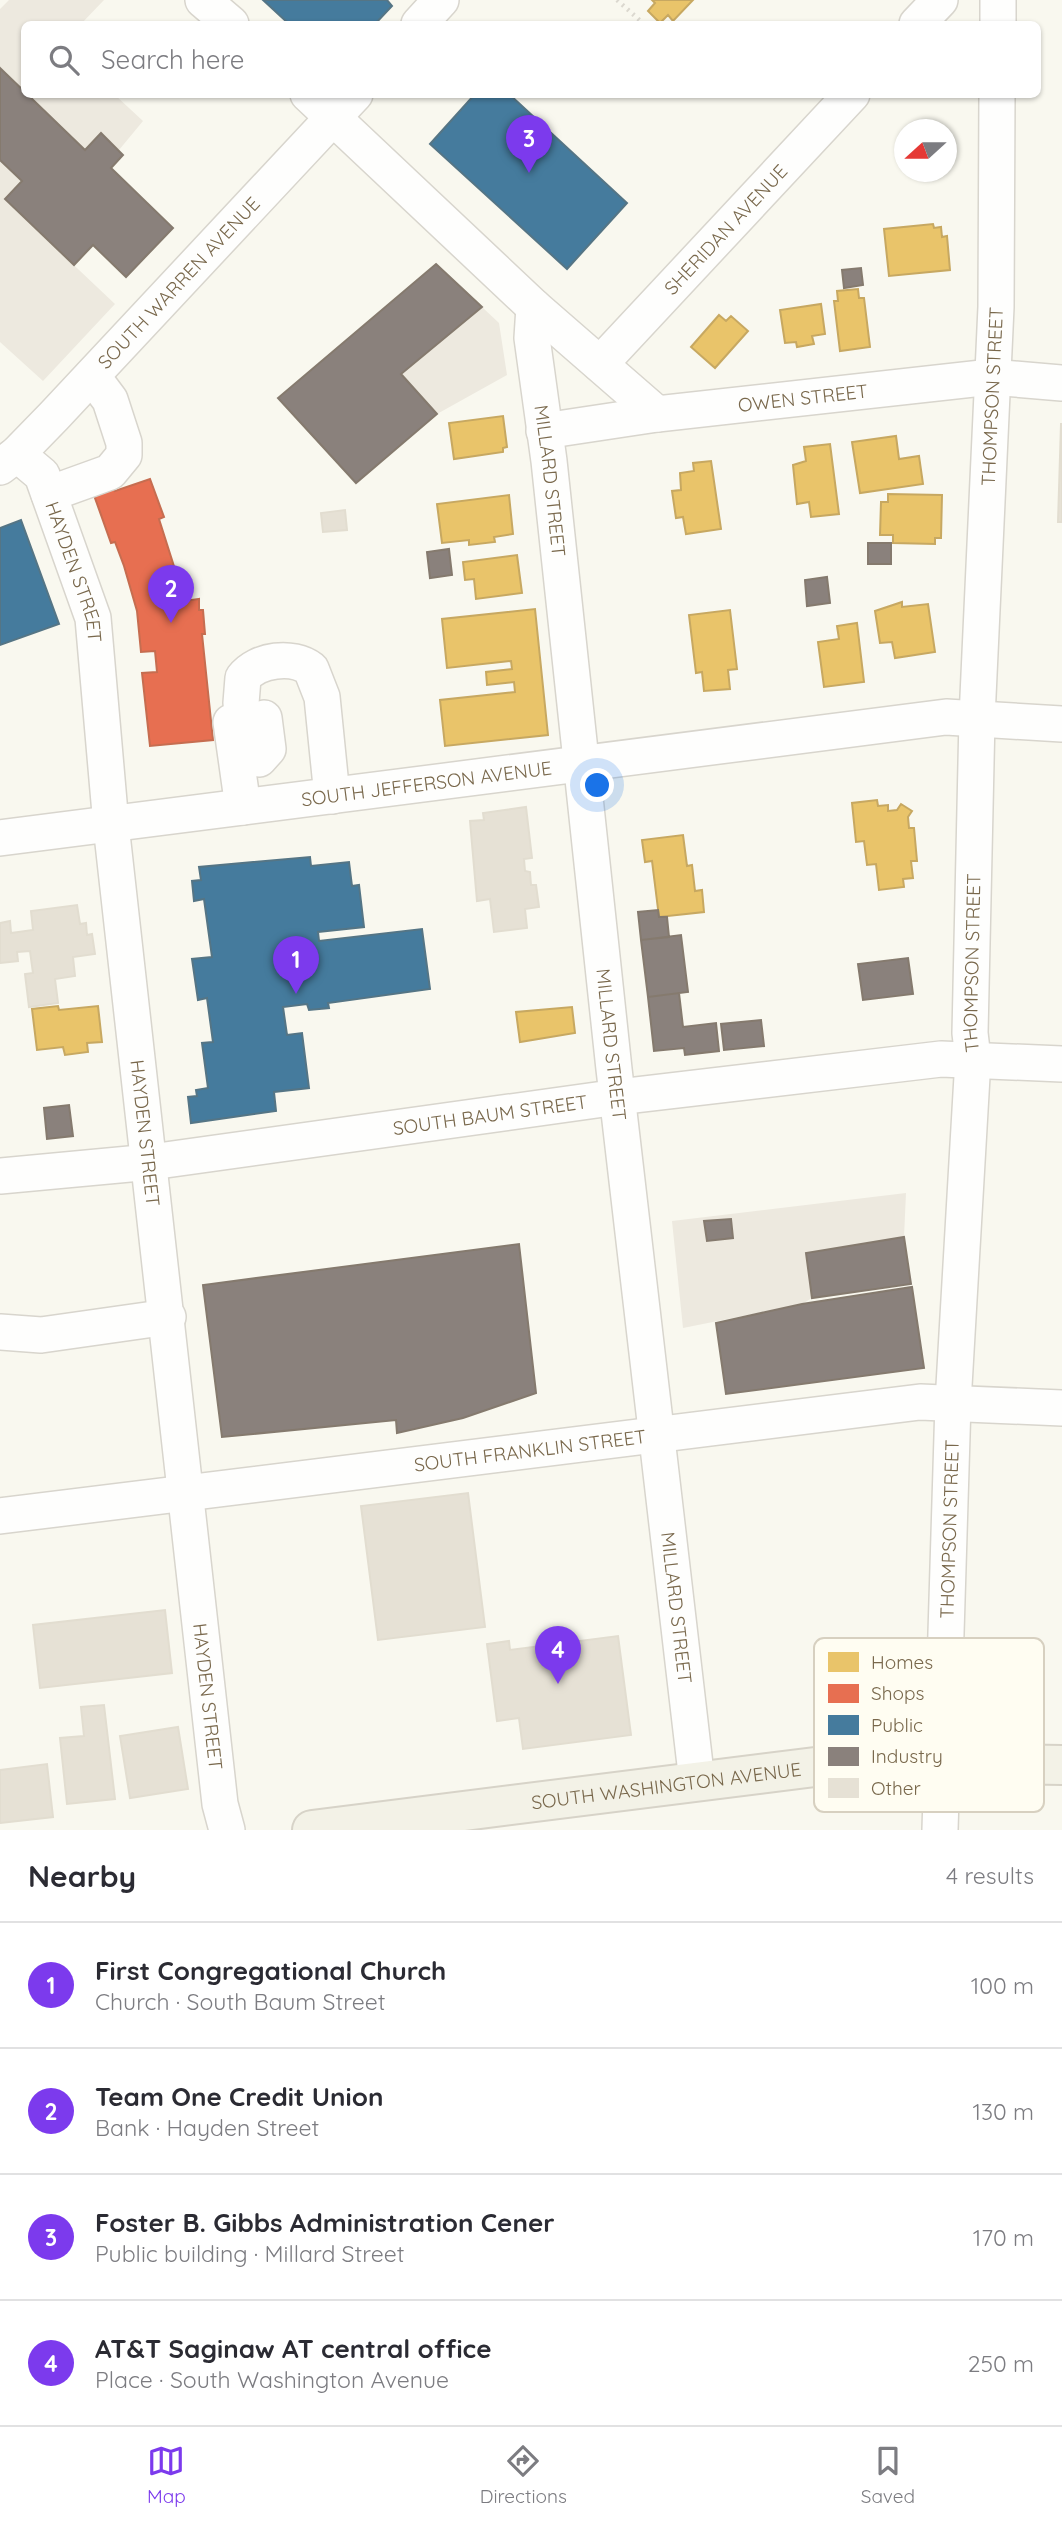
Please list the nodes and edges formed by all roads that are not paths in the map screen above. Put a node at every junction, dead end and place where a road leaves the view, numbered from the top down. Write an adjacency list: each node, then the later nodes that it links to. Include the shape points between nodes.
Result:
1 (204, 0): 5 (street)
2 (442, 0): 6 (street)
3 (940, 0): 7 (street)
4 (998, 0): 8 (street)
5 (228, 21)
6 (422, 21)
7 (920, 21)
8 (998, 21)
9 (319, 98): 12 (street)
10 (848, 98): 14 (street, SHERIDAN AVENUE)
11 (997, 98): 15 (street, THOMPSON STREET)
12 (344, 107): 13 (street); 17 (street, SOUTH WARREN AVENUE)
13 (534, 307): 14 (street); 19 (street, MILLARD STREET, via 532,338)
14 (600, 364): 18 (street)
15 (991, 377): 16 (street, OWEN STREET); 18 (street, OWEN STREET); 24 (street, THOMPSON STREET)
16 (1062, 383)
17 (101, 388): 20 (street, SOUTH WARREN AVENUE); 21 (street, via 126,448 121,461 110,472); 21 (street, via 121,403 136,450 129,473 103,488)
18 (657, 414): 19 (street, OWEN STREET)
19 (544, 431): 26 (street, MILLARD STREET)
20 (9, 461): 21 (street, HAYDEN STREET, via 42,475)
21 (51, 499): 29 (street, HAYDEN STREET, via 93,618)
22 (320, 689): 23 (street, via 311,668 299,661 263,665 243,678); 23 (street, via 309,654 290,648 257,680); 28 (street)
23 (242, 712): 27 (street)
24 (977, 718): 25 (street, SOUTH JEFFERSON AVENUE); 26 (street, SOUTH JEFFERSON AVENUE, via 946,717); 31 (street, THOMPSON STREET)
25 (1062, 724)
26 (581, 765): 28 (street, SOUTH JEFFERSON AVENUE); 33 (street, MILLARD STREET)
27 (248, 784): 28 (street, SOUTH JEFFERSON AVENUE); 29 (street, SOUTH JEFFERSON AVENUE)
28 (332, 796)
29 (111, 825): 30 (street, SOUTH JEFFERSON AVENUE); 34 (street, HAYDEN STREET)
30 (0, 838)
31 (973, 1059): 32 (street, SOUTH BAUM STREET); 33 (street, SOUTH BAUM STREET, via 940,1059); 38 (street, THOMPSON STREET)
32 (1062, 1064)
33 (618, 1097): 34 (street, SOUTH BAUM STREET); 40 (street, MILLARD STREET)
34 (150, 1161): 35 (street, SOUTH BAUM STREET); 36 (street, HAYDEN STREET)
35 (0, 1177)
36 (168, 1317): 37 (street, via 41,1335); 41 (street, HAYDEN STREET)
37 (0, 1332)
38 (953, 1403): 39 (street, SOUTH FRANKLIN STREET); 40 (street, SOUTH FRANKLIN STREET, via 920,1402); 43 (street, THOMPSON STREET)
39 (1062, 1408)
40 (657, 1434): 41 (street, SOUTH FRANKLIN STREET); 47 (street, MILLARD STREET)
41 (185, 1493): 42 (street, SOUTH FRANKLIN STREET); 49 (street, HAYDEN STREET, via 220,1804)
42 (0, 1516)
43 (946, 1638)
44 (1044, 1765): 45 (main road, SOUTH WASHINGTON AVENUE)
45 (1062, 1765)
46 (814, 1767): 47 (main road, SOUTH WASHINGTON AVENUE)
47 (697, 1782): 50 (main road, SOUTH WASHINGTON AVENUE)
48 (941, 1812): 51 (street, THOMPSON STREET)
49 (227, 1830)
50 (312, 1830)
51 (940, 1830)

